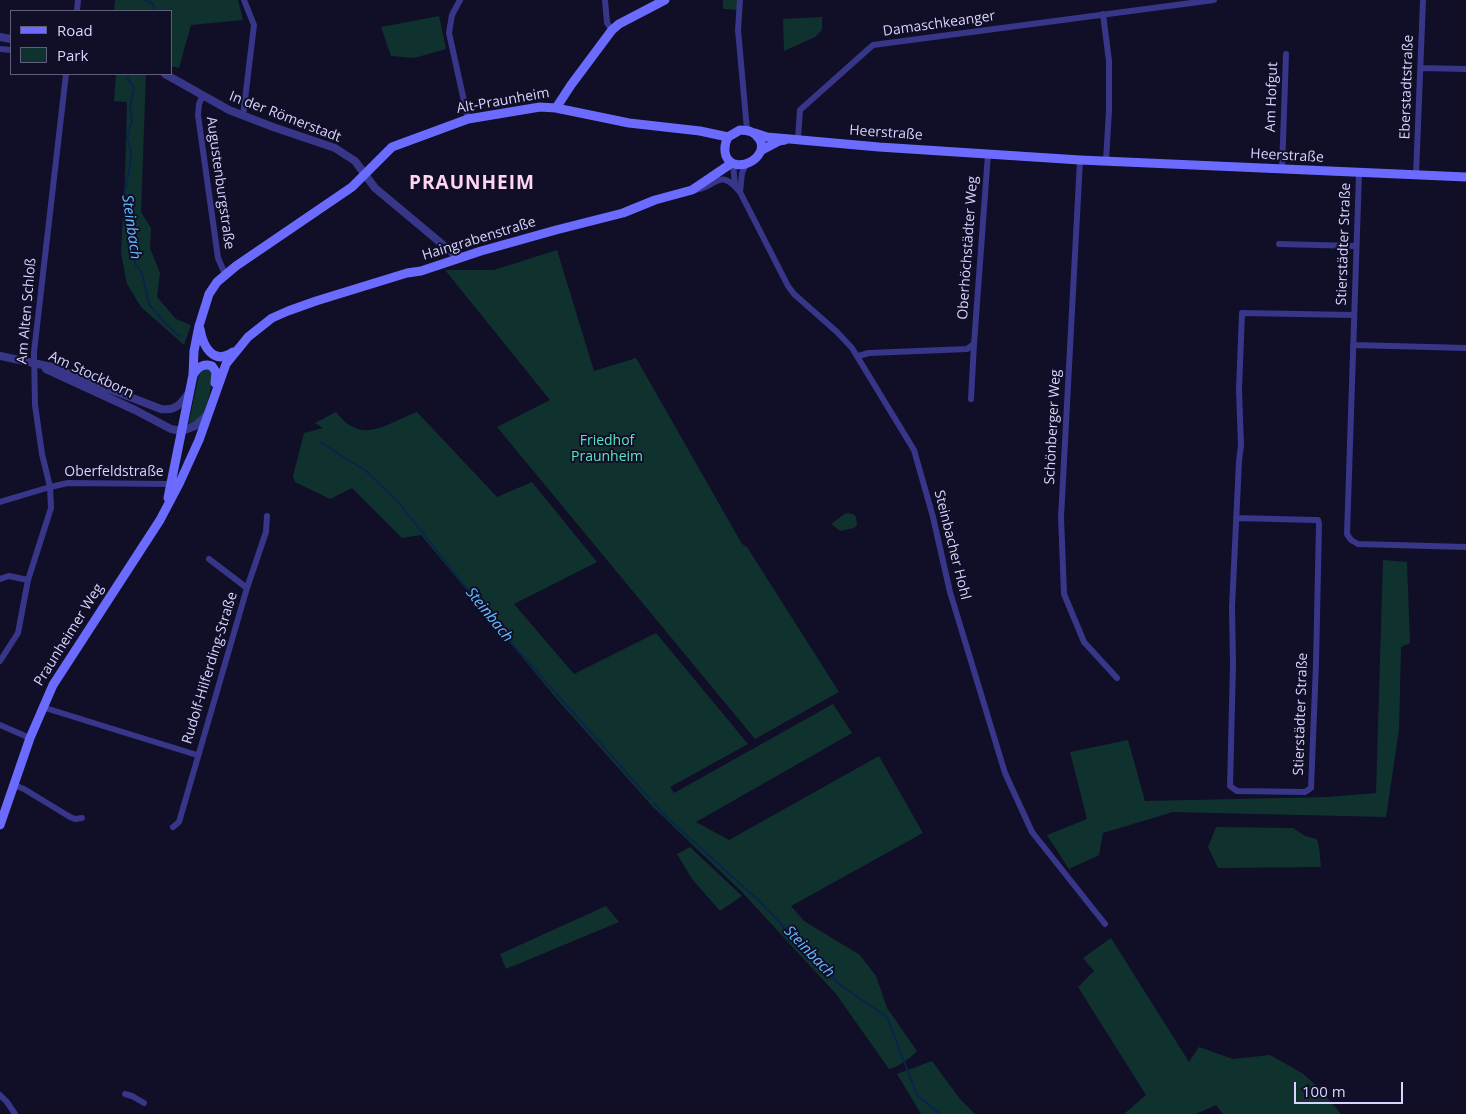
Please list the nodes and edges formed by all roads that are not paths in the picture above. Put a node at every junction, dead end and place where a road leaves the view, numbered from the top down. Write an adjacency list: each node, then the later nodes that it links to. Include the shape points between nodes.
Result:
1 (244, 0): 17 (street, via 254,25)
2 (460, 0): 18 (street, via 452,15 450,33)
3 (605, 0): 9 (street, via 607,23)
4 (666, 0): 9 (main road, Alt-Praunheim)
5 (740, 0): 19 (street, via 738,30)
6 (1214, 0): 8 (street, Damaschkeanger)
7 (1423, 0): 11 (street, Eberstadtstraße)
8 (1103, 14): 21 (street, Damaschkeanger, via 873,45 800,110); 25 (street, via 1109,61)
9 (612, 30): 16 (main road, Alt-Praunheim)
10 (1286, 54): 28 (street, Am Hofgut)
11 (1421, 68): 12 (street); 31 (street, Eberstadtstraße)
12 (1466, 69)
13 (66, 75): 48 (street, Am Alten Schloß)
14 (168, 75): 15 (street, In der Römerstadt)
15 (203, 95): 17 (street, In der Römerstadt); 39 (street, Augustenburgstraße, via 198,115 218,258)
16 (556, 108): 18 (main road, Alt-Praunheim, via 540,107); 20 (main road, via 629,123)
17 (243, 116): 30 (street, In der Römerstadt, via 335,148 355,162)
18 (468, 119): 30 (main road, Alt-Praunheim, via 392,147)
19 (751, 132): 20 (main road, via 740,130); 21 (main road, Heerstraße, via 767,137); 22 (main road)
20 (728, 137): 26 (main road, via 725,152)
21 (798, 138): 22 (main road, via 779,141); 23 (main road, Heerstraße)
22 (762, 150): 27 (main road)
23 (988, 154): 24 (main road, Heerstraße); 42 (street, Oberhöchstädter Weg)
24 (1080, 160): 25 (main road, Heerstraße); 67 (street, Schönberger Weg, via 1061,517 1064,594 1084,642)
25 (1106, 161): 28 (main road, Heerstraße)
26 (732, 163): 27 (main road); 33 (street); 34 (main road, Haingrabenstraße)
27 (746, 164): 35 (street)
28 (1282, 170): 29 (main road, Heerstraße)
29 (1359, 173): 31 (main road, Heerstraße); 37 (street, Stierstädter Straße)
30 (364, 175): 38 (street, In der Römerstadt, via 375,188 454,254); 39 (main road, Alt-Praunheim, via 352,188)
31 (1416, 175): 32 (main road, Heerstraße)
32 (1466, 177)
33 (735, 186): 34 (street, via 721,179 702,189); 35 (street, Steinbacher Hohl)
34 (692, 190): 38 (main road, Haingrabenstraße, via 623,213)
35 (740, 192): 47 (street, Steinbacher Hohl, via 788,286)
36 (1279, 244): 37 (street)
37 (1356, 246): 40 (street, Stierstädter Straße)
38 (463, 257): 44 (main road, Haingrabenstraße, via 288,311 259,327)
39 (225, 274): 41 (main road, Alt-Praunheim, via 209,294)
40 (1354, 315): 43 (street, Stierstädter Straße); 60 (street, Stierstädter Straße, via 1242,312 1241,445)
41 (199, 326): 44 (main road, via 210,353 227,356); 49 (main road, Praunheimer Weg)
42 (974, 344): 47 (street, via 967,349); 52 (street, Oberhöchstädter Weg)
43 (1353, 345): 45 (street); 61 (street, Stierstädter Straße, via 1347,534 1358,544)
44 (238, 348): 51 (main road, Praunheimer Weg, via 226,364)
45 (1466, 348)
46 (0, 356): 48 (street)
47 (858, 356): 76 (street, Steinbacher Hohl, via 914,450 953,602 1005,773 1032,832)
48 (34, 362): 50 (street, Am Stockborn, via 161,409 174,409); 54 (street, Am Stockborn, via 75,384); 56 (street, Am Alten Schloß, via 34,405)
49 (193, 375): 50 (main road, Praunheimer Weg); 51 (main road, via 200,366 212,366 216,372)
50 (189, 393): 54 (main road, Praunheimer Weg)
51 (215, 393): 53 (main road, Praunheimer Weg)
52 (972, 399)
53 (208, 414): 54 (street, via 195,426); 58 (main road, Praunheimer Weg, via 187,468)
54 (182, 431): 55 (main road, Praunheimer Weg)
55 (171, 484): 56 (street, Oberfeldstraße, via 68,483); 58 (main road, Praunheimer Weg)
56 (50, 487): 57 (street, Oberfeldstraße); 64 (street, Am Alten Schloß, via 51,508)
57 (0, 502)
58 (166, 508): 68 (main road, Praunheimer Weg, via 59,674)
59 (267, 516): 65 (street, Rudolf-Hilferding-Straße, via 266,532)
60 (1236, 518): 60 (street, Stierstädter Straße, via 1230,786 1237,791 1305,792 1311,788 1318,520)
61 (1466, 548)
62 (209, 559): 65 (street, Rudolf-Hilferding-Straße)
63 (0, 579): 64 (street, via 9,576)
64 (28, 580): 66 (street, Am Alten Schloß, via 18,633)
65 (247, 588): 71 (street, Rudolf-Hilferding-Straße)
66 (0, 662)
67 (1117, 678)
68 (42, 707): 70 (main road, Praunheimer Weg); 71 (street, Rudolf-Hilferding-Straße)
69 (0, 725): 70 (street)
70 (30, 738): 72 (main road, Praunheimer Weg)
71 (197, 754): 75 (street, Rudolf-Hilferding-Straße, via 179,822)
72 (14, 785): 73 (street, via 70,817); 74 (main road, Praunheimer Weg)
73 (82, 818)
74 (0, 825)
75 (174, 827)
76 (1105, 924)
77 (125, 1094): 79 (street)
78 (0, 1095): 80 (street)
79 (144, 1103)
80 (15, 1114)

